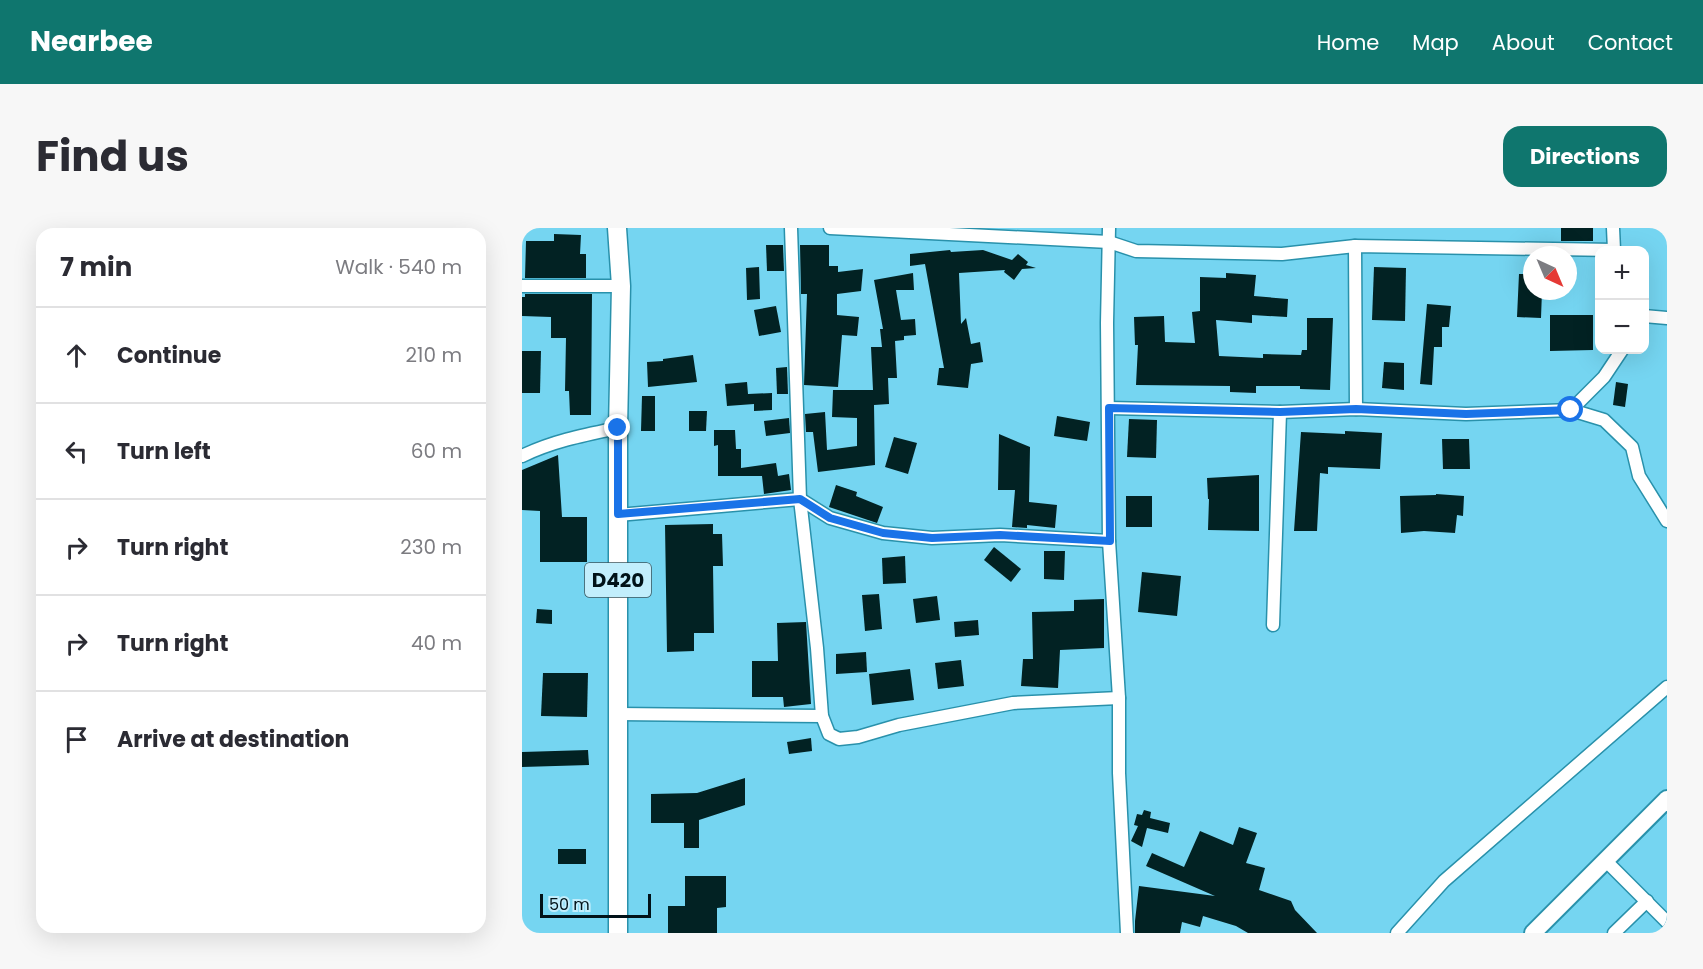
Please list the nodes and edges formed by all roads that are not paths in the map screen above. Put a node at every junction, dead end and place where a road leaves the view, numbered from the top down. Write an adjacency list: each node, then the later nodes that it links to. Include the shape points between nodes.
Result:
1 (616, 228): 11 (main road, D420)
2 (791, 228): 21 (street)
3 (830, 228): 6 (street)
4 (1109, 228): 6 (street)
5 (1613, 228): 8 (street)
6 (1109, 242): 7 (street, via 1137,251 1270,254); 15 (street)
7 (1355, 246): 9 (street); 16 (street)
8 (1614, 246)
9 (1595, 250)
10 (522, 286): 11 (street)
11 (621, 286): 19 (main road, D420)
12 (1649, 316): 13 (street)
13 (1667, 318)
14 (1619, 354): 17 (street, via 1604,377)
15 (1109, 408): 18 (street); 24 (street)
16 (1356, 409): 17 (street, via 1466,414); 18 (street)
17 (1571, 410): 23 (street, via 1604,420 1632,447 1639,476)
18 (1280, 412): 25 (street)
19 (618, 428): 20 (street, via 571,437); 22 (main road, D420)
20 (522, 456)
21 (800, 499): 22 (street); 24 (street, via 830,518 883,533 932,538 1000,535); 29 (street)
22 (618, 514): 28 (main road, D420)
23 (1667, 521)
24 (1110, 541): 27 (street)
25 (1273, 625)
26 (1667, 687): 36 (street, via 1444,881)
27 (1119, 698): 29 (street, via 1013,704 839,739 829,735); 35 (street)
28 (618, 714): 29 (street); 34 (main road, D420)
29 (822, 716)
30 (1667, 799): 31 (street)
31 (1605, 860): 32 (street); 37 (street)
32 (1647, 900): 33 (street); 38 (street)
33 (1667, 922)
34 (618, 933)
35 (1127, 933)
36 (1397, 933)
37 (1533, 933)
38 (1614, 933)

